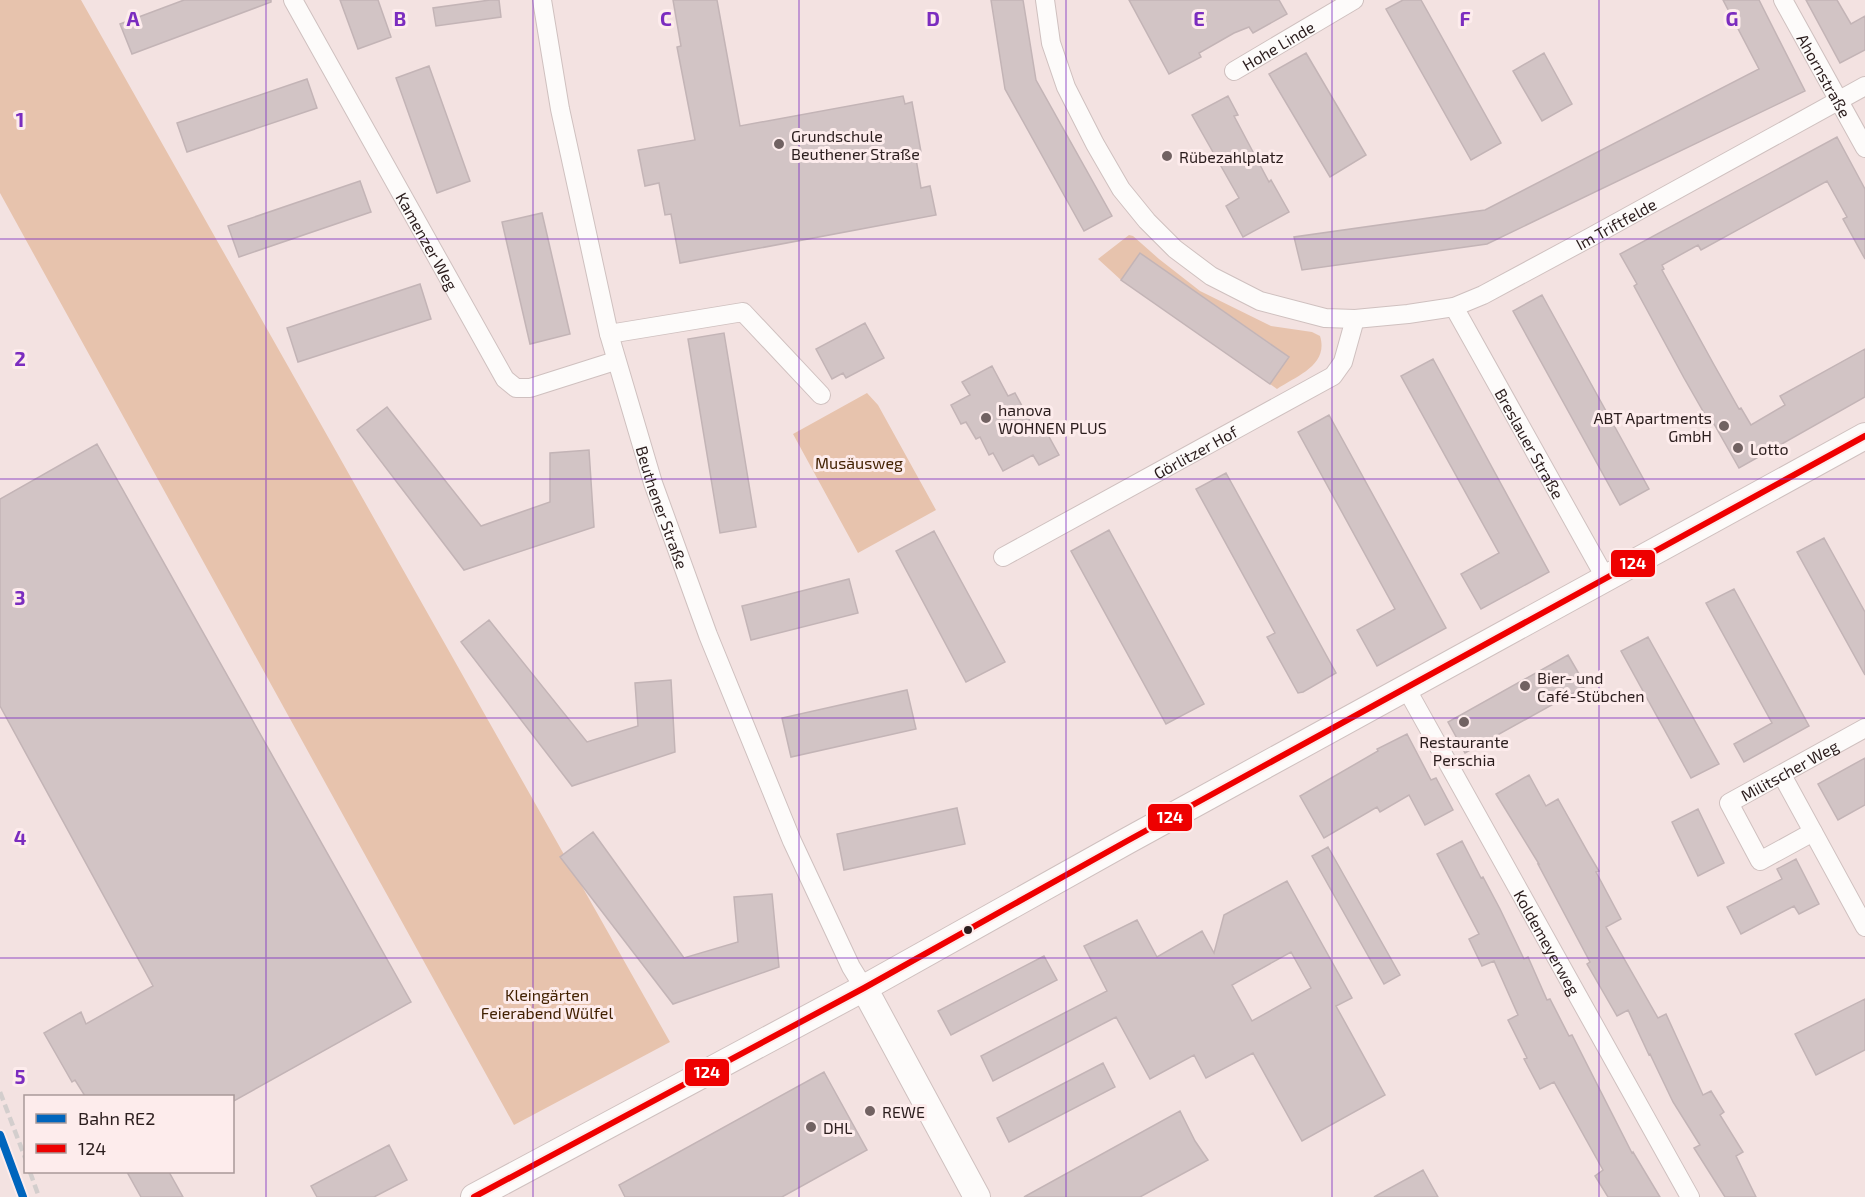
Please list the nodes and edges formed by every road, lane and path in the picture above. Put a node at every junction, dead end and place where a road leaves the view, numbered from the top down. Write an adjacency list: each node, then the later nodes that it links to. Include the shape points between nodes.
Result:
1 (293, 0): 13 (street, Kamenzer Weg, via 505,379 516,388 530,388)
2 (542, 0): 12 (street, Beuthener Straße, via 560,109)
3 (1045, 0): 11 (street, via 1051,43 1066,87 1121,189 1147,221 1205,272 1260,301 1325,318)
4 (1354, 0): 6 (street, Hohe Linde)
5 (1783, 0): 8 (street, Ahornstraße)
6 (1234, 71)
7 (1865, 86): 8 (street, Im Triftfelde)
8 (1839, 100): 9 (street, Ahornstraße); 10 (street, Im Triftfelde, via 1483,295)
9 (1865, 148)
10 (1454, 307): 11 (street, Im Triftfelde); 17 (street, Breslauer Straße)
11 (1355, 319): 16 (street, Görlitzer Hof, via 1343,362 1333,376)
12 (609, 334): 13 (street, Beuthener Straße); 14 (street, via 743,312)
13 (615, 361): 23 (street, Beuthener Straße, via 653,483 708,635 792,841)
14 (821, 395)
15 (1865, 436): 17 (street)
16 (1004, 556)
17 (1606, 579): 18 (street)
18 (1406, 688): 23 (street); 26 (street, Koldemeyerweg)
19 (1865, 728): 20 (street, Militscher Weg)
20 (1782, 775): 21 (street); 21 (street, Militscher Weg, via 1729,803 1744,832 1760,861)
21 (1813, 832): 22 (street)
22 (1865, 927)
23 (864, 988): 24 (street); 25 (street)
24 (474, 1197)
25 (977, 1197)
26 (1690, 1197)

